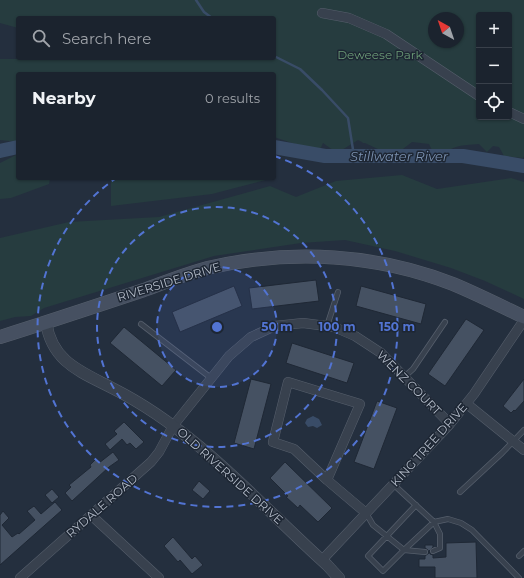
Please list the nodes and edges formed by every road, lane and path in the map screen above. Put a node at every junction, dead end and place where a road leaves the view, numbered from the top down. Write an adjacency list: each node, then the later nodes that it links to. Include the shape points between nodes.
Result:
1 (322, 13): 2 (street, via 349,18 386,34)
2 (476, 94)
3 (512, 113): 4 (street)
4 (524, 118)
5 (338, 292): 10 (lane)
6 (524, 319): 7 (main road, RIVERSIDE DRIVE, via 482,296 408,269 350,258 315,256 275,257 210,268); 14 (street, KING TREE DRIVE)
7 (46, 322): 11 (main road, RIVERSIDE DRIVE); 16 (street, OLD RIVERSIDE DRIVE, via 56,349 74,368 132,399)
8 (445, 322): 12 (lane, via 413,369)
9 (141, 324): 13 (lane)
10 (327, 326): 12 (street, WENZ COURT, via 355,336 380,353); 13 (street, WENZ COURT, via 303,323 275,326 251,337 229,356)
11 (0, 337)
12 (404, 377): 15 (street, WENZ COURT)
13 (211, 378): 16 (street, WENZ COURT)
14 (467, 404): 15 (street, KING TREE DRIVE); 18 (street)
15 (450, 424): 21 (street, KING TREE DRIVE)
16 (173, 426): 25 (street, RYDALE ROAD, via 151,462); 33 (street, OLD RIVERSIDE DRIVE, via 200,446)
17 (524, 430): 18 (lane)
18 (513, 442): 19 (street); 22 (lane)
19 (524, 450)
20 (327, 480): 20 (street, via 294,449 273,442 288,382 360,404); 24 (street)
21 (393, 484): 23 (lane); 24 (street, KING TREE DRIVE)
22 (460, 492)
23 (416, 505): 26 (lane); 27 (lane)
24 (366, 513): 27 (lane, via 373,525); 33 (street, KING TREE DRIVE)
25 (92, 516): 34 (street, RYDALE ROAD); 35 (street)
26 (434, 522): 28 (lane); 29 (lane, via 440,534 440,548); 37 (lane, via 448,519 472,530)
27 (387, 536): 28 (lane); 28 (lane, via 368,556 383,571)
28 (404, 550): 31 (lane)
29 (433, 551)
30 (524, 551): 32 (lane)
31 (425, 552)
32 (519, 556)
33 (322, 560): 36 (street, OLD RIVERSIDE DRIVE)
34 (20, 578)
35 (159, 578)
36 (339, 578)
37 (519, 578)

